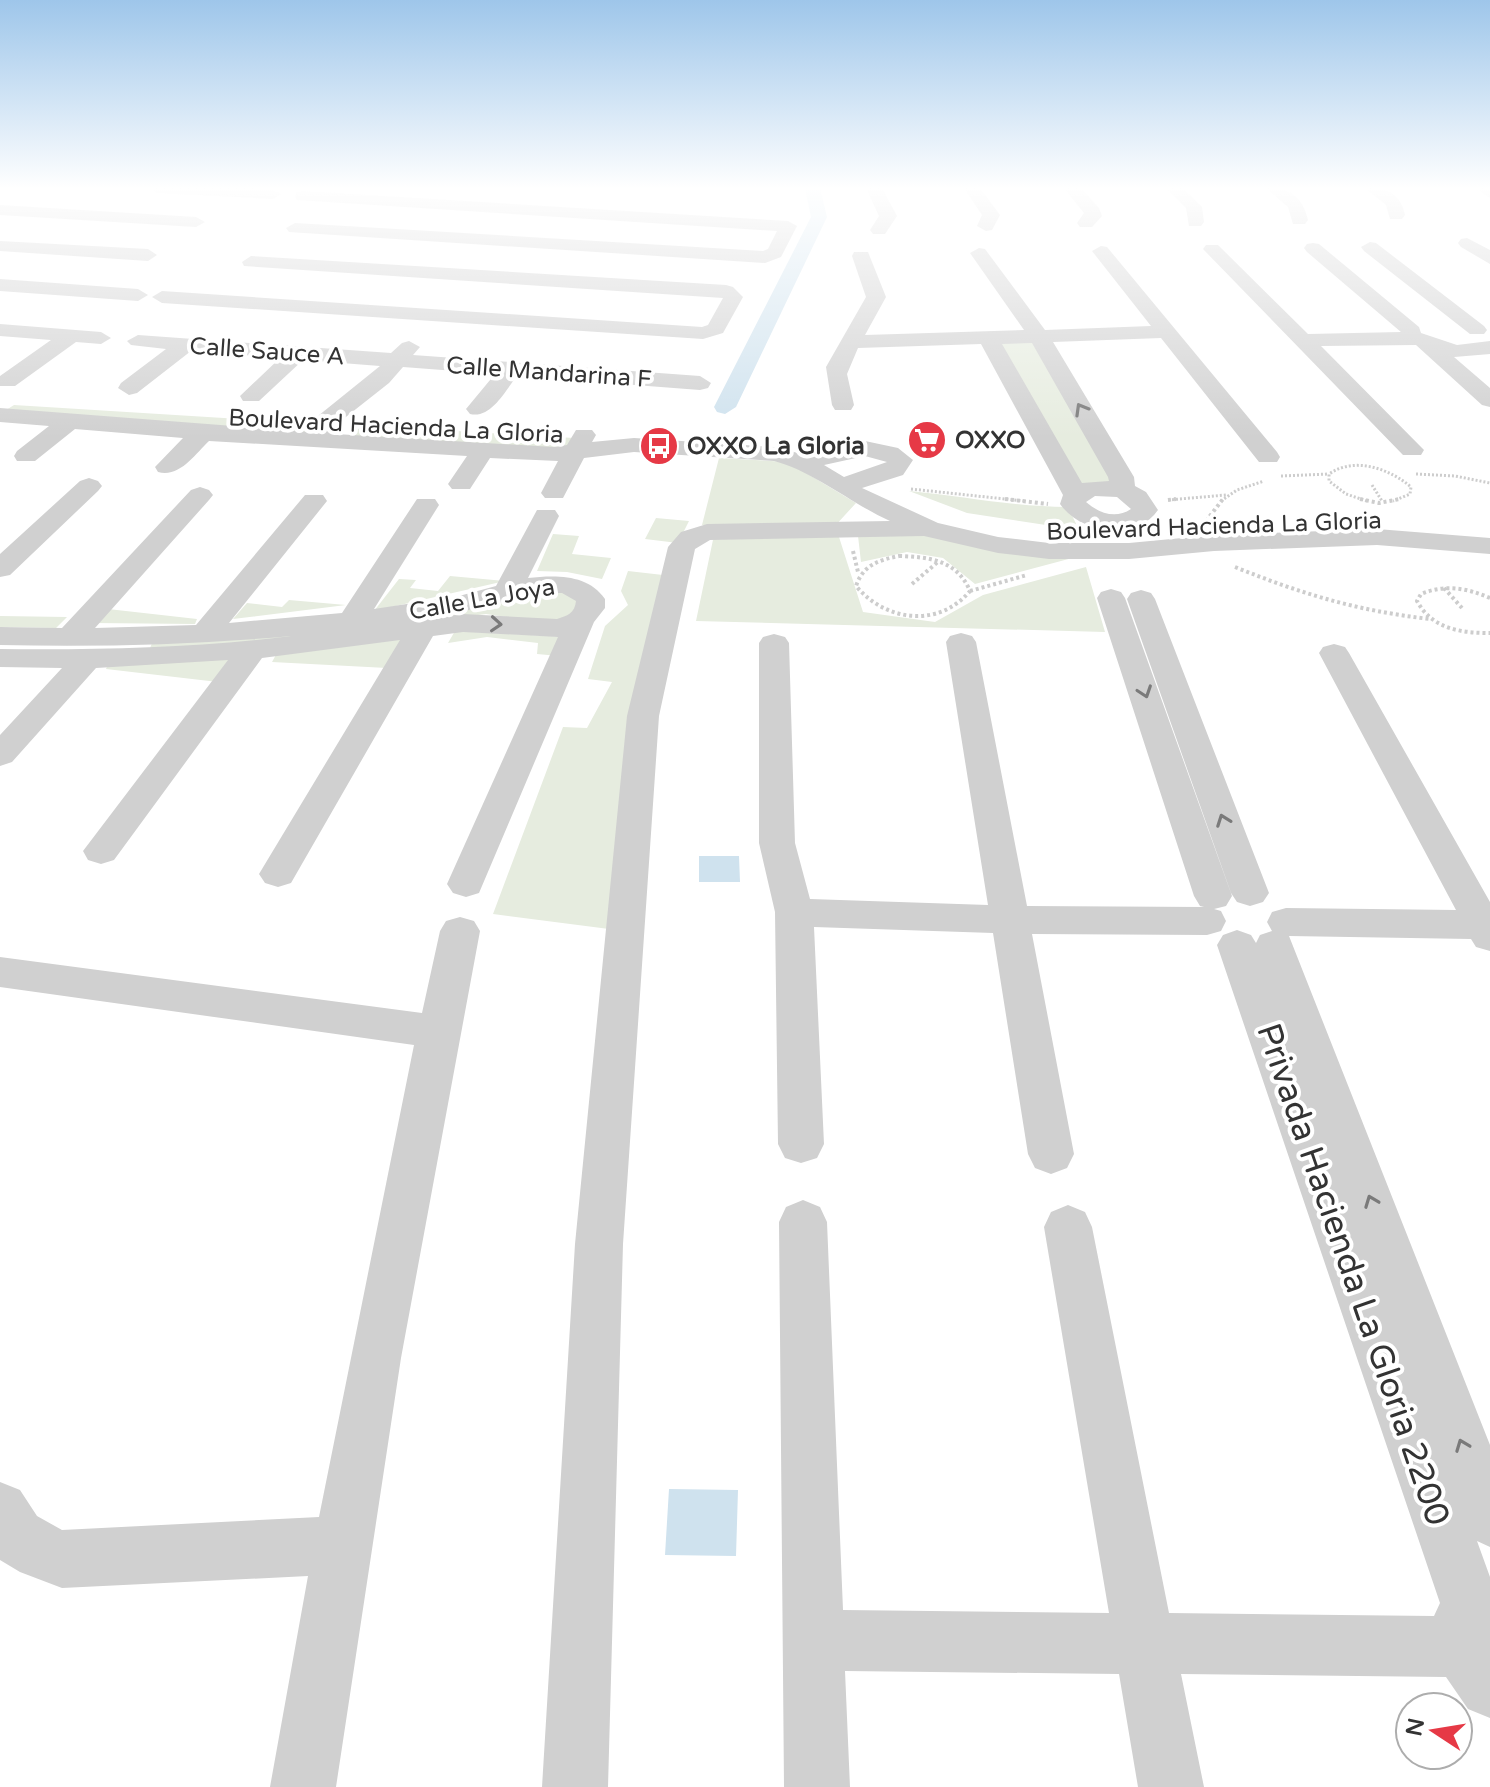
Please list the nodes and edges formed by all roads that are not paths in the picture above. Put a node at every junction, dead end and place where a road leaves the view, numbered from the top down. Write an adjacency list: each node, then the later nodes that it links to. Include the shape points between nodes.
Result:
1 (122, 271): 13 (street)
2 (238, 271): 16 (street)
3 (257, 271): 11 (street)
4 (479, 271): 11 (street)
5 (867, 271): 28 (street, via 876,297)
6 (992, 271): 21 (street)
7 (1118, 271): 19 (street)
8 (1234, 271): 26 (street)
9 (1341, 271): 25 (street)
10 (1402, 271): 22 (street)
11 (475, 276): 17 (street); 17 (street, via 730,292 733,297 718,326 709,332)
12 (0, 285): 13 (street)
13 (91, 292): 14 (street)
14 (138, 295)
15 (162, 297): 16 (street)
16 (200, 300): 17 (street)
17 (438, 315): 31 (street)
18 (0, 330): 20 (street)
19 (1167, 332): 21 (street); 49 (street)
20 (71, 336): 23 (street); 37 (street)
21 (1039, 336): 24 (street); 62 (street, one-way to 21, via 1121,477)
22 (1487, 337): 25 (street, via 1482,350 1455,351)
23 (101, 338)
24 (988, 338): 28 (street); 62 (street)
25 (1418, 338): 26 (street); 38 (street)
26 (1303, 340): 47 (street)
27 (138, 341): 29 (street, Calle Sauce A)
28 (852, 342): 39 (street, via 836,374)
29 (186, 345): 30 (street, Calle Sauce A); 35 (street)
30 (298, 353): 31 (street, Calle Sauce A); 36 (street)
31 (397, 360): 32 (street, Calle Mandarina F); 33 (street)
32 (511, 369): 34 (street, Calle Mandarina F, via 634,388); 40 (street)
33 (381, 378): 41 (street); 44 (street)
34 (700, 383)
35 (129, 388)
36 (251, 396)
37 (2, 400): 42 (street, Boulevard Hacienda La Gloria); 44 (street, Boulevard Hacienda La Gloria, via 214,417)
38 (1490, 400)
39 (843, 405)
40 (478, 409)
41 (368, 412)
42 (69, 422): 43 (street, Boulevard Hacienda La Gloria); 48 (street)
43 (203, 433): 44 (street, Boulevard Hacienda La Gloria); 51 (street)
44 (332, 435): 45 (street, Boulevard Hacienda La Gloria, via 560,435); 46 (street, Boulevard Hacienda La Gloria); 52 (street)
45 (580, 443): 46 (street, Boulevard Hacienda La Gloria); 50 (street); 65 (street)
46 (483, 450): 53 (street)
47 (1412, 450)
48 (26, 456)
49 (1268, 457)
50 (815, 459): 54 (street, Boulevard Hacienda La Gloria); 54 (street, via 874,449 901,460); 56 (street)
51 (167, 467)
52 (324, 468)
53 (461, 484)
54 (878, 484): 56 (street); 62 (street, Boulevard Hacienda La Gloria, via 965,521)
55 (89, 486): 64 (street)
56 (841, 486): 61 (street)
57 (200, 495): 74 (street)
58 (314, 501): 69 (street)
59 (426, 505): 66 (street)
60 (1490, 528): 62 (street, Boulevard Hacienda La Gloria, via 1363,517)
61 (929, 529): 62 (street, via 998,545); 98 (street, via 707,532 682,547 642,732 599,1244)
62 (1111, 539): 63 (street, via 1214,543 1362,537); 83 (street, Privada Hacienda La Gloria 2200)
63 (1490, 546)
64 (0, 569)
65 (507, 592): 66 (street, Calle La Joya, via 461,605); 67 (street, Calle La Joya, via 540,585 580,588 591,599)
66 (352, 620): 69 (street, Calle La Joya)
67 (580, 621): 68 (street, Calle La Joya, one-way to 67, via 463,623 541,629); 86 (street, via 463,908)
68 (422, 629): 75 (street, Calle La Joya); 80 (street)
69 (205, 633): 73 (street, Calle La Joya)
70 (0, 636): 74 (street, Calle La Joya)
71 (961, 642): 82 (street)
72 (774, 643): 81 (street, via 777,843)
73 (140, 647): 74 (street, Calle La Joya); 75 (street, Calle La Joya)
74 (78, 648): 77 (street, Calle La Joya); 78 (street)
75 (252, 650): 79 (street)
76 (1334, 653): 84 (street)
77 (0, 658)
78 (0, 755)
79 (101, 851)
80 (278, 874)
81 (794, 912): 82 (street); 87 (street)
82 (1009, 920): 83 (street); 88 (street)
83 (1245, 920): 84 (street); 92 (street, Privada Hacienda La Gloria 2200, one-way to 83); 94 (street, Privada Hacienda La Gloria 2200)
84 (1486, 931)
85 (0, 973): 86 (street)
86 (438, 1032): 93 (street)
87 (801, 1144)
88 (1051, 1154)
89 (803, 1222): 95 (street)
90 (1068, 1227): 96 (street)
91 (0, 1510): 93 (street, via 8,1529 25,1543 62,1559)
92 (1490, 1518)
93 (341, 1545): 97 (street)
94 (1478, 1633): 96 (street, Privada Hacienda La Gloria 2200)
95 (815, 1640): 96 (street, Privada Hacienda La Gloria 2200); 99 (street)
96 (1145, 1645): 100 (street)
97 (303, 1787)
98 (575, 1787)
99 (817, 1787)
100 (1171, 1787)

